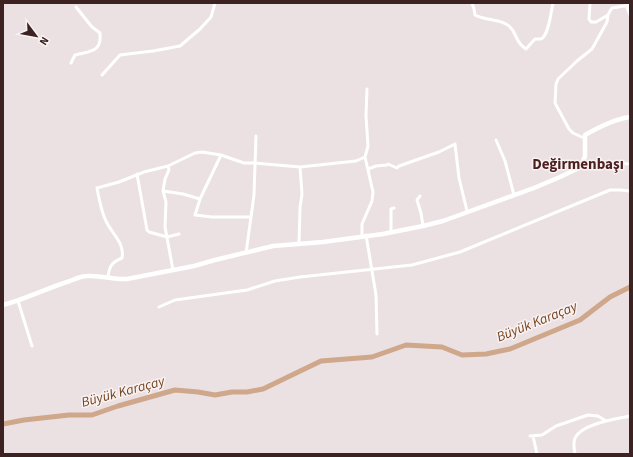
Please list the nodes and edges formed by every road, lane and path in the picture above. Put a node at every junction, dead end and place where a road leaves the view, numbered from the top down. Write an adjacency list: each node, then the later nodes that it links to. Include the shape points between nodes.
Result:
1 (215, 3): 10 (street, via 211,17 180,46 120,55)
2 (472, 3): 3 (street, via 475,15 503,22 526,49 535,39 541,39 545,35)
3 (553, 3)
4 (590, 3): 8 (street, via 591,22)
5 (628, 5): 7 (street); 8 (street, via 612,8)
6 (76, 7): 9 (street, via 100,33 101,40 96,49 75,55)
7 (630, 14)
8 (608, 15): 14 (street, via 607,22 592,49 557,82 555,103 569,129)
9 (71, 63)
10 (102, 75)
11 (367, 90): 17 (street, via 368,146)
12 (630, 117): 14 (street, via 620,118 602,126)
13 (256, 136): 18 (street)
14 (584, 138): 22 (street, via 585,156)
15 (496, 140): 27 (street, via 505,161)
16 (221, 155): 18 (street, via 244,163); 20 (street, via 195,152); 29 (street)
17 (365, 157): 21 (street, via 356,161); 23 (street)
18 (254, 163): 21 (street); 32 (street)
19 (630, 164): 22 (street)
20 (168, 166): 24 (street); 25 (street)
21 (300, 167): 38 (street, via 302,194)
22 (581, 167): 27 (street)
23 (368, 169): 31 (street, via 388,164 397,168 455,144 459,178); 36 (street, via 372,201 362,224)
24 (137, 174): 37 (street, via 147,230); 42 (street, via 97,188 106,223 121,245 123,253 122,258 110,266)
25 (163, 191): 29 (street); 37 (street, via 166,202)
26 (630, 191): 41 (street, via 610,190 460,252 412,265)
27 (514, 195): 31 (street)
28 (420, 196): 33 (street, via 417,200)
29 (200, 199): 32 (street, via 195,215)
30 (394, 208): 34 (street, via 391,209)
31 (467, 211): 33 (street)
32 (251, 217): 39 (street)
33 (424, 226): 34 (street)
34 (391, 232): 36 (street)
35 (179, 234): 37 (street)
36 (364, 236): 38 (street); 41 (street)
37 (167, 237): 40 (street)
38 (299, 244): 39 (street, via 273,246)
39 (246, 253): 40 (street)
40 (174, 270): 42 (street, via 127,279)
41 (372, 270): 45 (street, via 275,281 247,290 175,300); 46 (street, via 376,295)
42 (108, 278): 43 (street, via 86,276 58,284)
43 (18, 301): 44 (street); 47 (street)
44 (3, 305)
45 (159, 307)
46 (377, 334)
47 (32, 346)
48 (630, 416): 49 (street)
49 (606, 421): 50 (street, via 598,416 588,415 556,426 542,435 531,436); 51 (street, via 578,433 575,438)
50 (537, 454)
51 (574, 454)

